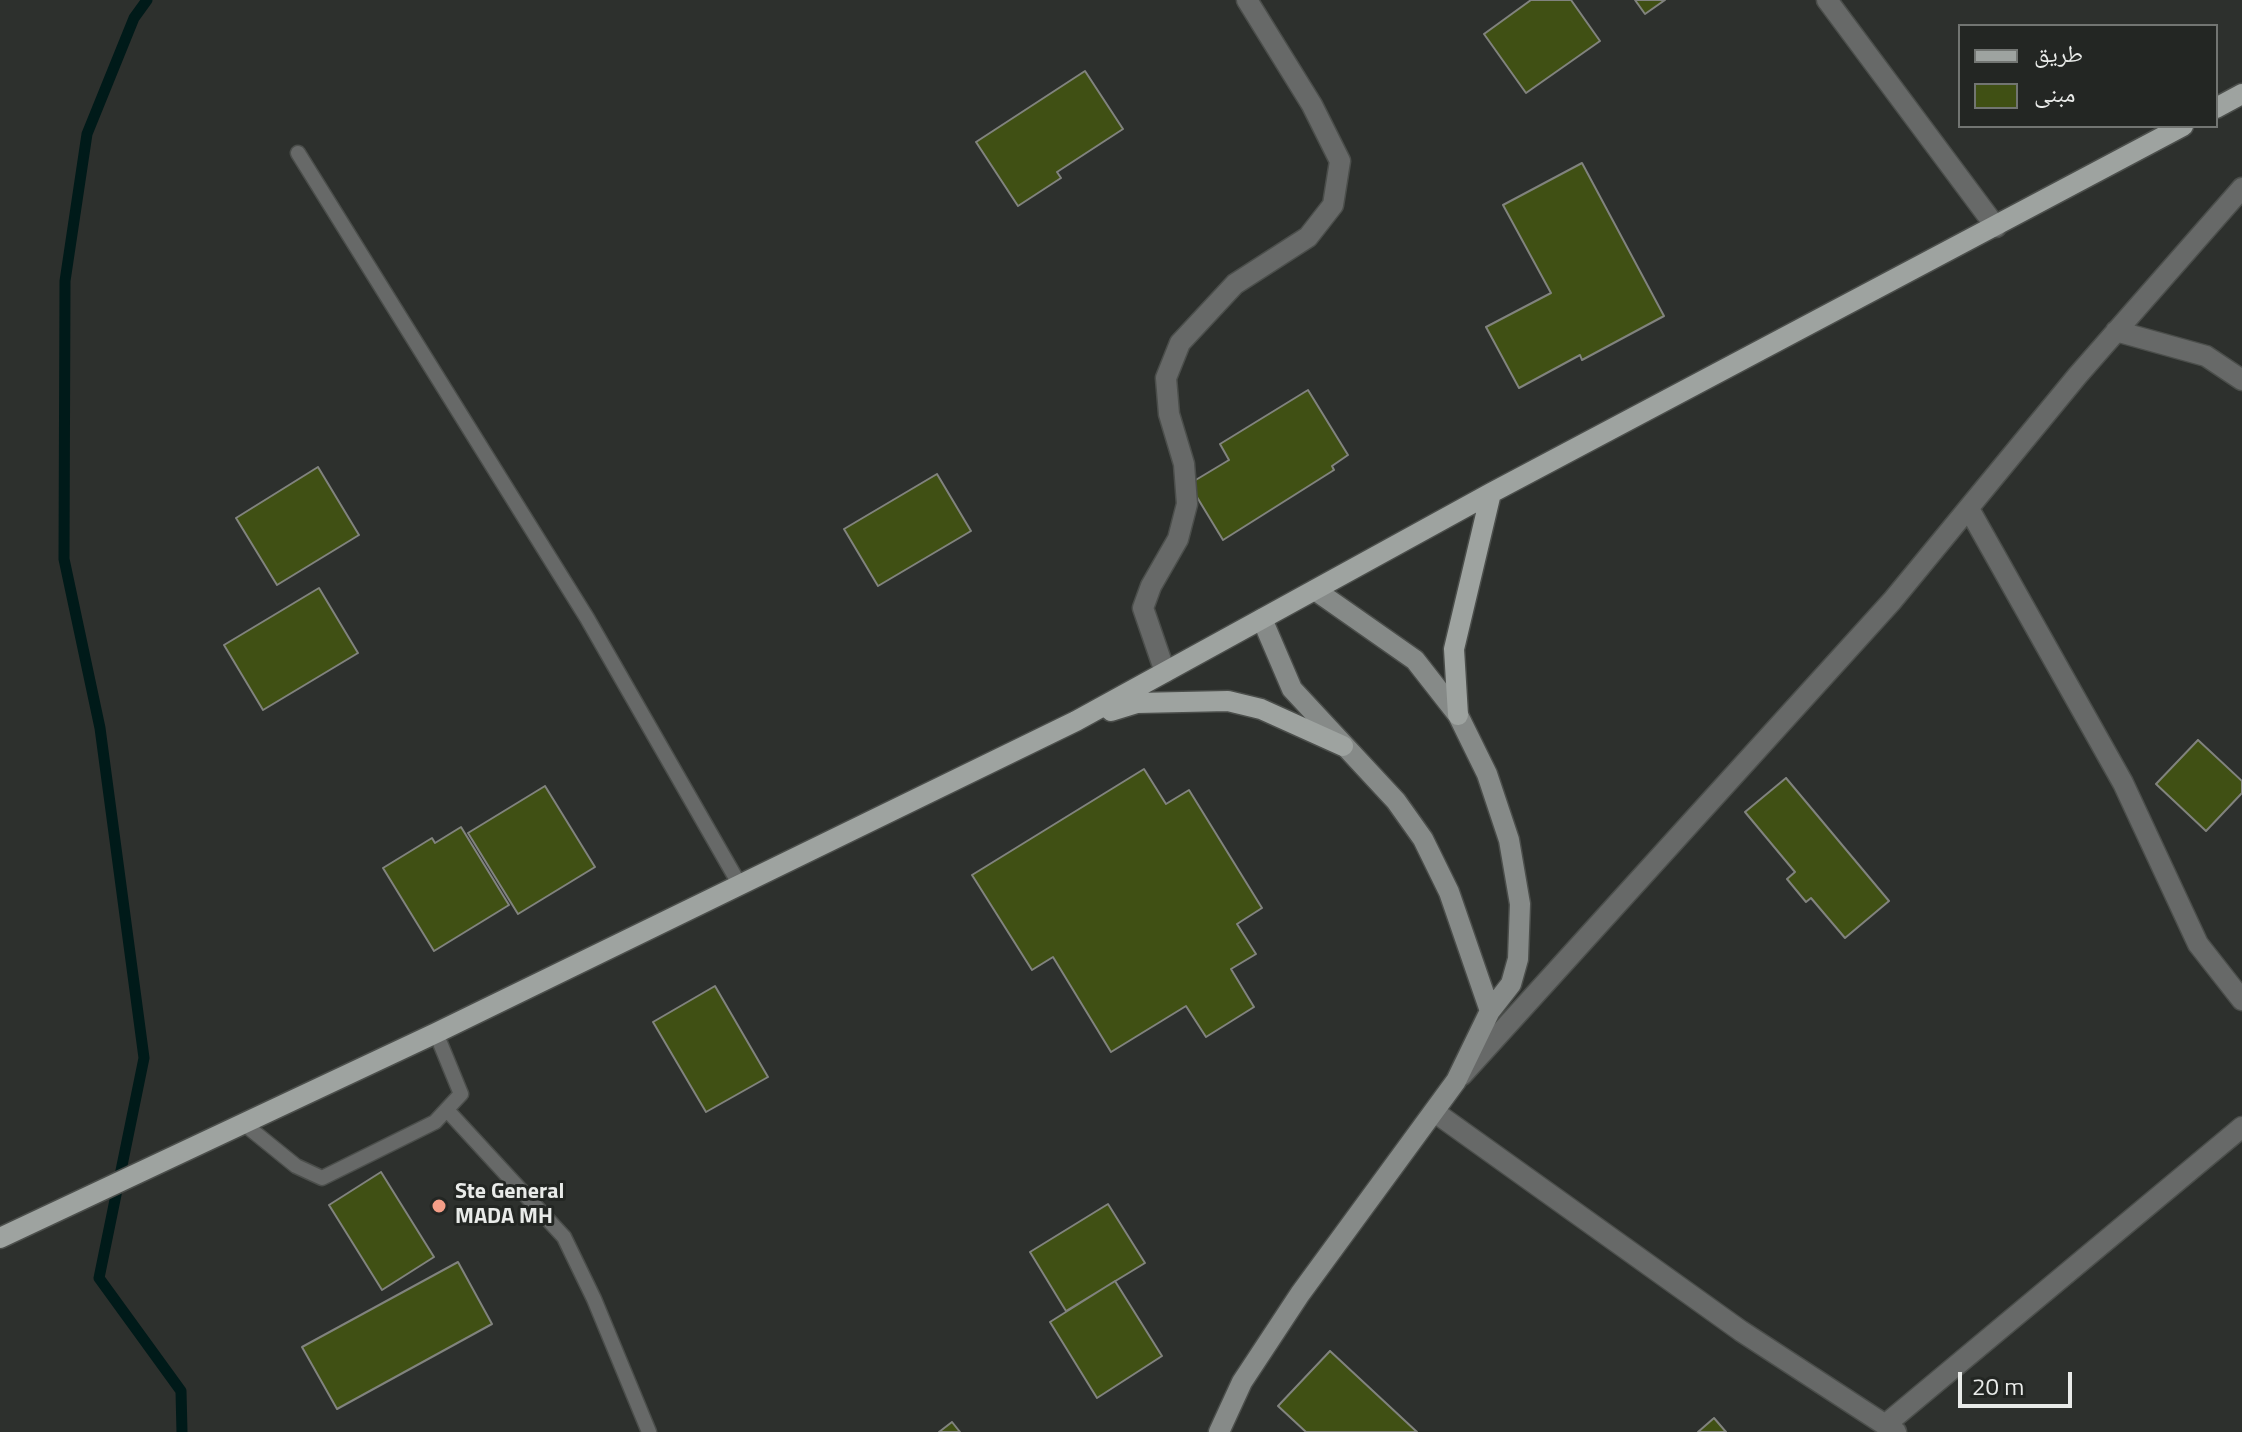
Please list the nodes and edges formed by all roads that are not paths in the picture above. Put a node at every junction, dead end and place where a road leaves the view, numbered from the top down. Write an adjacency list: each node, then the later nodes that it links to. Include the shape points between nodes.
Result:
1 (1247, 0): 15 (street, via 1340,161 1333,205 1308,237 1235,284 1180,343 1166,378 1187,504 1178,539 1143,608)
2 (1827, 0): 8 (street)
3 (2242, 94): 4 (main road)
4 (2218, 107)
5 (2179, 128): 8 (main road)
6 (298, 153): 19 (lane, via 587,618)
7 (2242, 188): 9 (street)
8 (1996, 227): 11 (main road)
9 (2116, 331): 10 (street, via 2206,356); 12 (street)
10 (2242, 380)
11 (1491, 493): 13 (main road); 16 (main road, via 1454,649)
12 (1969, 509): 20 (street, via 2123,783 2198,944); 23 (street, via 1892,601)
13 (1315, 590): 14 (main road); 16 (main road, via 1415,660)
14 (1262, 619): 15 (main road); 18 (main road, via 1292,689)
15 (1165, 672): 17 (main road)
16 (1458, 715): 21 (main road, via 1499,808 1520,904 1515,972)
17 (1076, 721): 18 (main road, via 1137,703 1228,701 1261,709); 19 (main road)
18 (1343, 746): 21 (main road, via 1408,816 1435,861)
19 (741, 887): 22 (main road)
20 (2242, 1000)
21 (1490, 1011): 23 (main road)
22 (436, 1033): 24 (lane, via 461,1094); 26 (main road)
23 (1456, 1081): 25 (main road)
24 (447, 1110): 26 (lane, via 435,1122 322,1178 296,1166); 30 (lane, via 564,1237)
25 (1436, 1113): 29 (street, via 1741,1331); 31 (main road, via 1300,1294 1242,1382)
26 (243, 1123): 28 (main road)
27 (2242, 1127): 29 (street)
28 (0, 1238)
29 (1890, 1428)
30 (649, 1432)
31 (1219, 1432)

